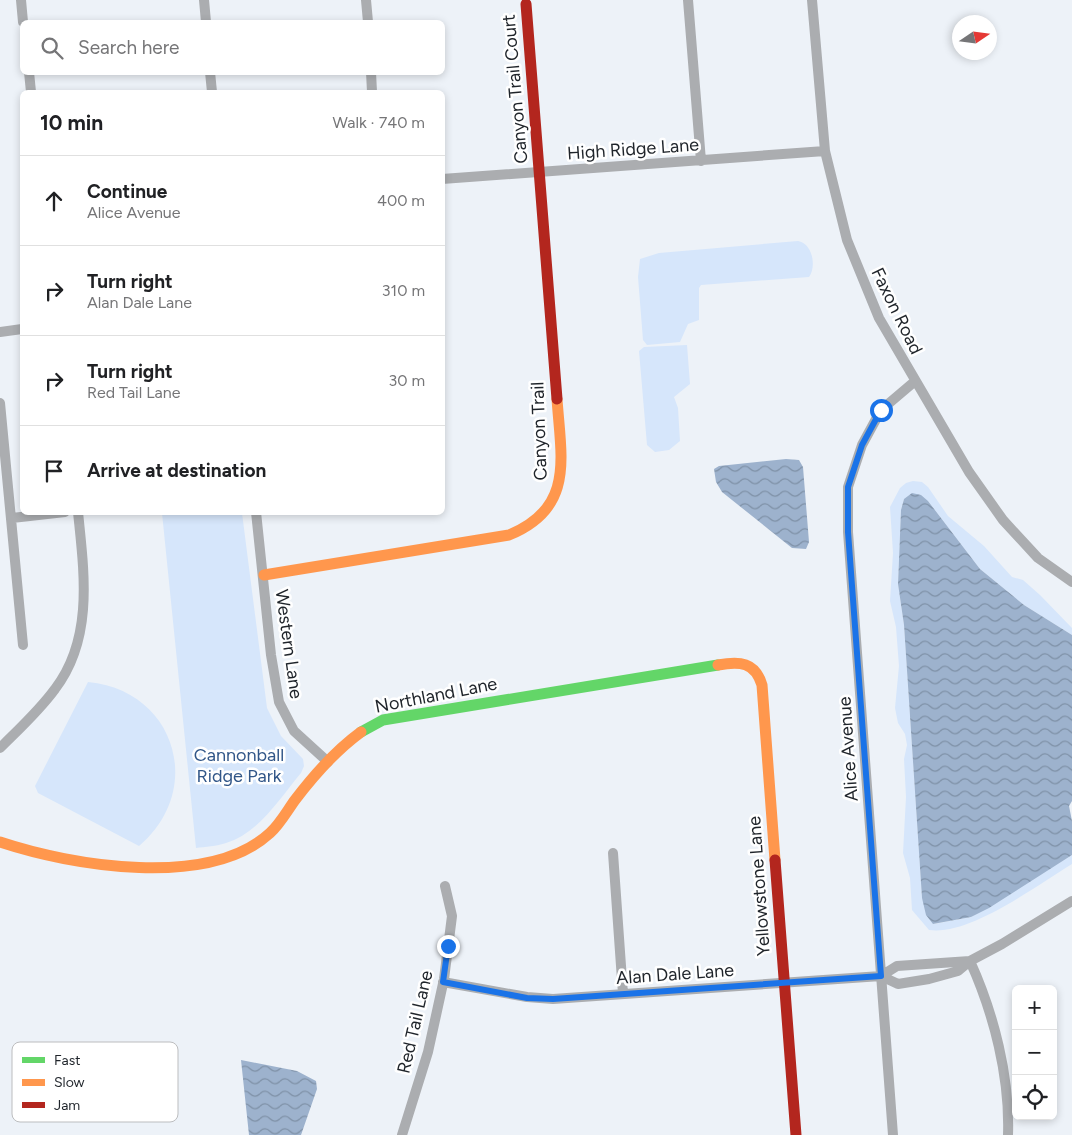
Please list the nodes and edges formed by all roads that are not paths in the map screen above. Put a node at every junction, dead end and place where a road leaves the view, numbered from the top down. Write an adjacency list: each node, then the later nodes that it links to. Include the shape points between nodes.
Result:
1 (21, 0): 7 (street)
2 (204, 0): 8 (street)
3 (366, 0): 9 (street)
4 (688, 0): 17 (street)
5 (812, 0): 16 (street, Faxon Road)
6 (526, 4): 18 (street, Canyon Trail Court)
7 (23, 20)
8 (206, 20)
9 (368, 20)
10 (29, 75): 13 (street)
11 (210, 75): 14 (street)
12 (371, 75): 15 (street)
13 (31, 90)
14 (212, 90)
15 (372, 90)
16 (825, 151): 17 (street, High Ridge Lane); 22 (street, Faxon Road, via 847,240 879,318)
17 (700, 161): 18 (street, High Ridge Lane)
18 (539, 172): 19 (street, High Ridge Lane); 28 (street, Canyon Trail, via 562,470 554,500 541,519 526,530 509,535)
19 (445, 179)
20 (20, 329): 21 (street)
21 (0, 332)
22 (914, 382): 29 (street, Faxon Road, via 969,472 1003,520 1038,558); 39 (street, Alice Avenue, via 881,410 862,445 848,487 848,532)
23 (0, 403): 27 (street)
24 (38, 515): 27 (street)
25 (78, 515): 32 (street, via 84,570 82,628 71,660 56,688)
26 (256, 515): 28 (street, Western Lane)
27 (12, 518): 30 (street)
28 (264, 575): 33 (street, Western Lane, via 279,702 294,731)
29 (1072, 582)
30 (23, 645)
31 (753, 667): 33 (street, Northland Lane, via 748,663 735,662 382,720 352,737); 41 (street, Yellowstone Lane, via 762,685)
32 (0, 748)
33 (328, 762): 34 (street, Northland Lane, via 272,831 246,852 222,860 160,868 114,868 64,861)
34 (0, 842)
35 (613, 853): 42 (street)
36 (445, 886): 40 (street, Red Tail Lane, via 452,916)
37 (1072, 901): 38 (street, Alan Dale Lane)
38 (970, 961): 39 (street, Alan Dale Lane, via 897,966); 39 (street, Alan Dale Lane, via 958,971 929,979 898,984); 46 (street, via 984,998 1004,1072 1009,1109)
39 (881, 976): 41 (street, Alan Dale Lane); 45 (street, Alice Avenue)
40 (443, 982): 42 (street, Alan Dale Lane, via 527,998); 43 (street, Red Tail Lane, via 428,1052)
41 (784, 983): 42 (street, Alan Dale Lane); 44 (street, Yellowstone Lane)
42 (623, 994)
43 (402, 1135)
44 (796, 1135)
45 (893, 1135)
46 (1008, 1135)

